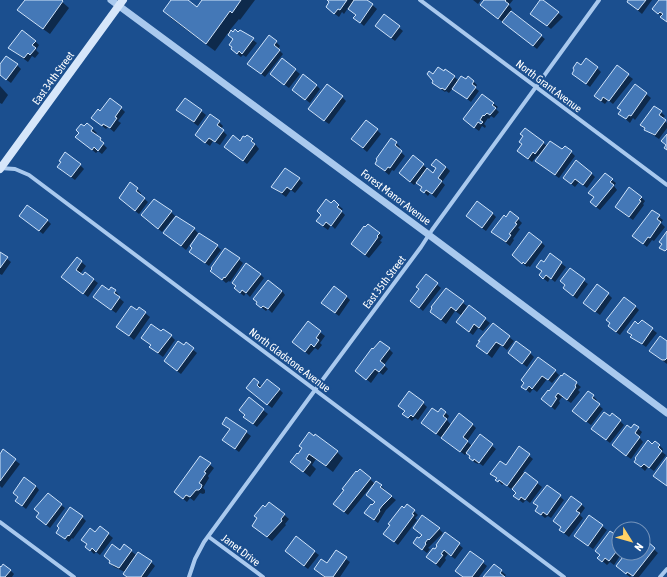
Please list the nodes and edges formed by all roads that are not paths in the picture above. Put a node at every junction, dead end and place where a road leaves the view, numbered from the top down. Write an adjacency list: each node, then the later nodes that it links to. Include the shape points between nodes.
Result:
1 (111, 0): 4 (street, Forest Manor Avenue)
2 (420, 0): 5 (street, North Grant Avenue)
3 (599, 0): 5 (street, East 35th Street)
4 (121, 3): 6 (main road, East 34th Street); 8 (street, Forest Manor Avenue)
5 (535, 87): 7 (street, North Grant Avenue); 8 (street, East 35th Street)
6 (0, 168): 9 (street, North Gladstone Avenue, via 15,169 28,175)
7 (667, 185)
8 (429, 235): 9 (street, East 35th Street); 10 (street, Forest Manor Avenue)
9 (315, 390): 12 (street, East 35th Street); 17 (street, North Gladstone Avenue)
10 (667, 413)
11 (0, 522): 14 (street)
12 (209, 537): 15 (street, East 35th Street, via 195,559); 16 (street, Janet Drive)
13 (667, 569): 18 (street)
14 (74, 577)
15 (189, 577)
16 (263, 577)
17 (564, 577)
18 (660, 577)

